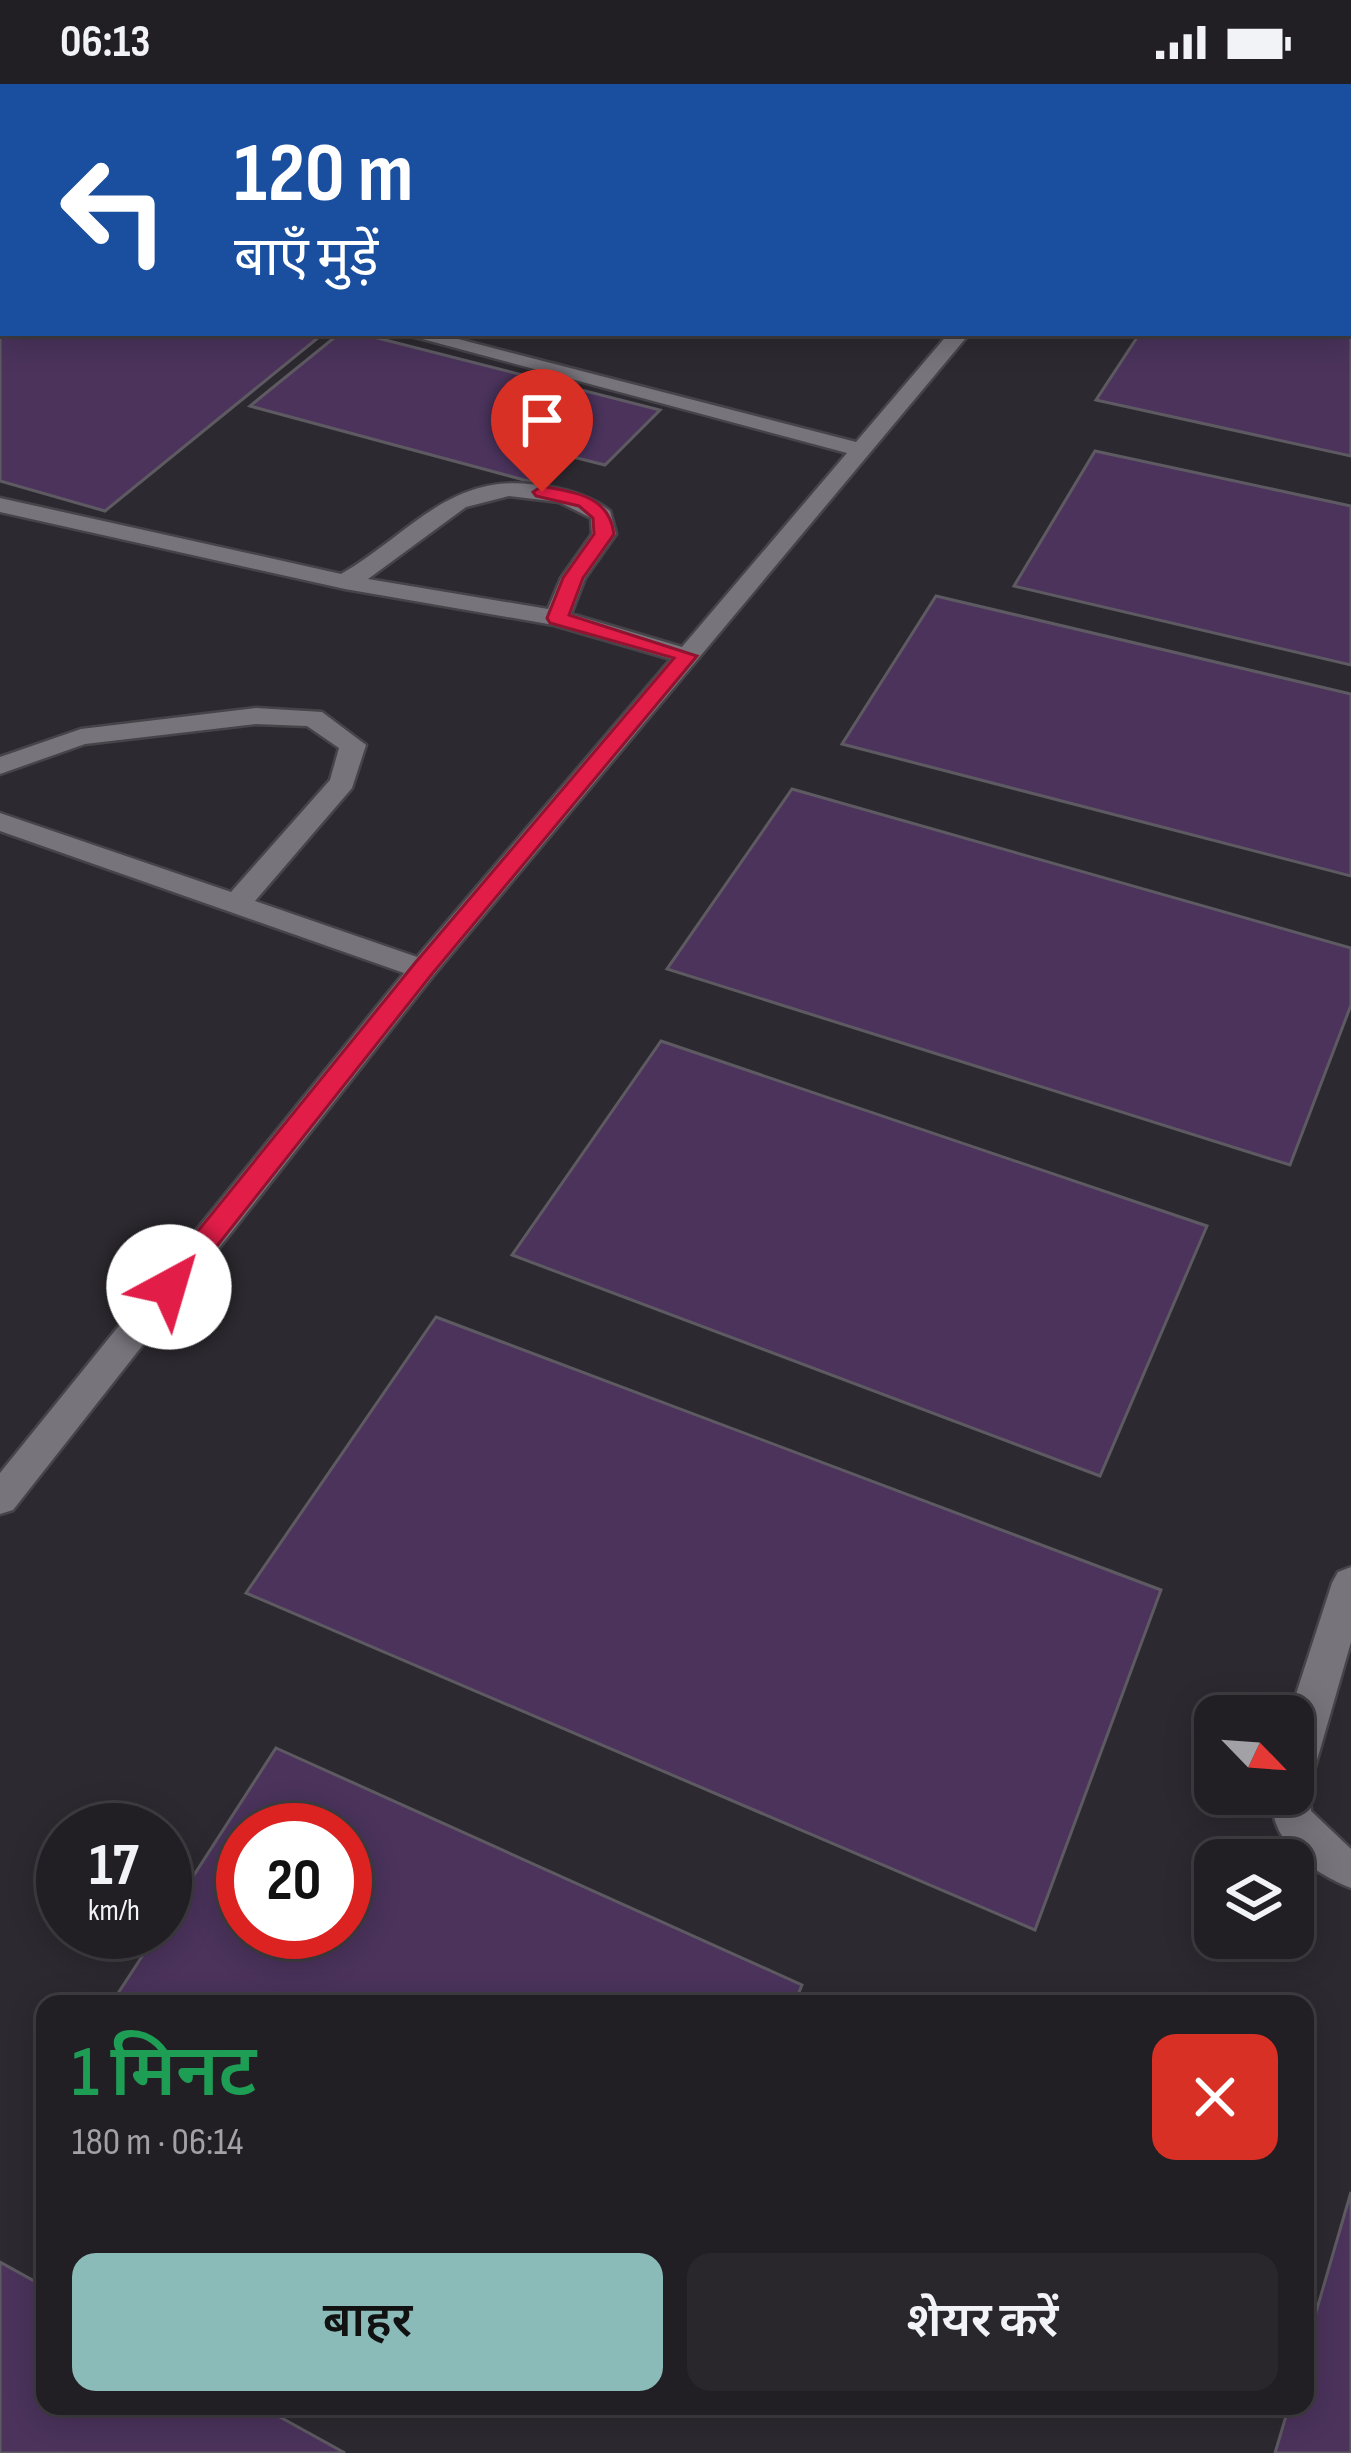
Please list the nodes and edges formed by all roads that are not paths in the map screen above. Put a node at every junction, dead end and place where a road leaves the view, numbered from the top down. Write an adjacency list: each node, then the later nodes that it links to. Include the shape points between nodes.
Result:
1 (422, 336): 3 (lane)
2 (957, 336): 3 (lane)
3 (861, 450): 7 (lane)
4 (0, 505): 5 (lane)
5 (345, 582): 6 (lane); 6 (lane, via 383,563 454,502 515,487 586,502 602,516 604,534)
6 (557, 618): 7 (lane)
7 (687, 656): 11 (lane)
8 (0, 766): 10 (lane, via 81,737 256,716 313,718 353,745 343,782)
9 (0, 822): 10 (lane)
10 (237, 904): 11 (lane)
11 (423, 969): 12 (lane)
12 (0, 1499)
13 (1351, 1583): 14 (lane)
14 (1314, 1698)
15 (1290, 1815): 16 (lane)
16 (1351, 1869)

